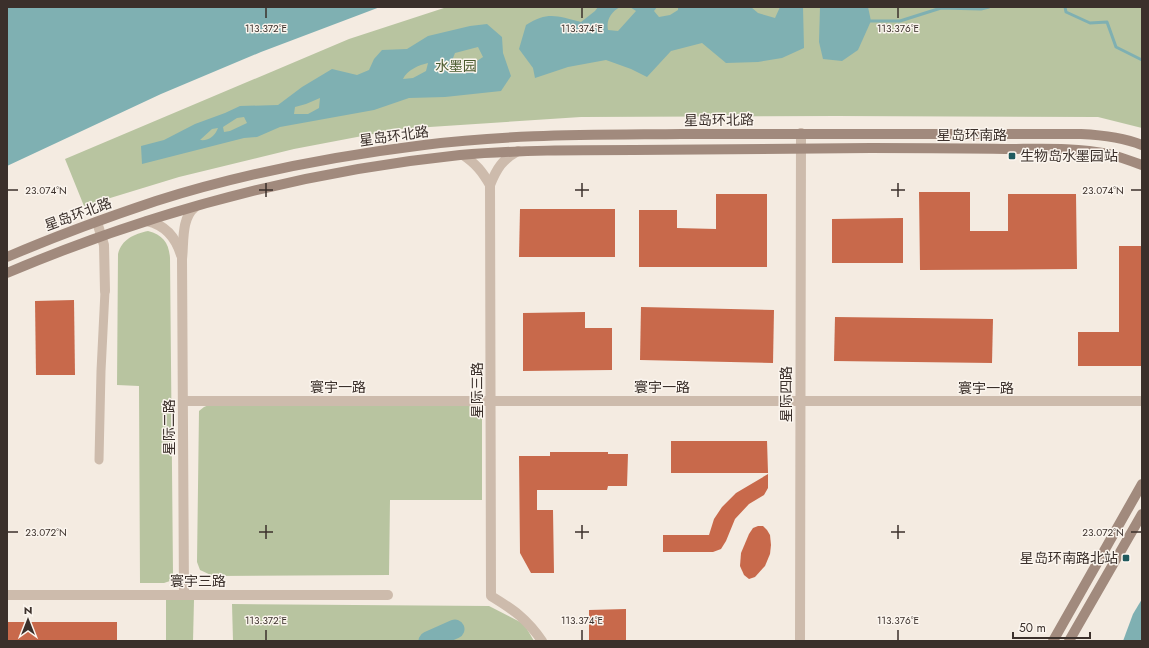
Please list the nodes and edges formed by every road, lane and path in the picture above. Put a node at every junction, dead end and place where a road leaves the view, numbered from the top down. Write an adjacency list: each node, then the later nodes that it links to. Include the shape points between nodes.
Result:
1 (801, 133): 2 (main road, 星岛环南路, via 1081,134 1105,135); 3 (street, 星际四路); 10 (main road, 星岛环北路, via 561,136 425,145 318,161 228,181)
2 (1142, 145)
3 (800, 148): 4 (main road, 星岛环北路); 6 (main road, 星岛环南路, via 1059,149 1109,154); 19 (street, 星际四路)
4 (518, 151): 5 (main road, 星岛环北路); 7 (street, 星际三路, via 502,163)
5 (462, 155): 7 (street, via 474,162); 8 (main road, 星岛环北路, via 334,174)
6 (1142, 165)
7 (490, 185): 17 (street, 星际三路)
8 (195, 207): 9 (main road, 星岛环北路); 13 (street, 星际二路, via 189,212 186,224)
9 (147, 221): 11 (main road, 星岛环北路); 13 (street, 星际二路, via 155,223 170,234)
10 (97, 222): 11 (street); 12 (main road, 星岛环北路)
11 (102, 236): 14 (main road, 星岛环北路); 15 (street)
12 (7, 257)
13 (182, 259): 16 (street, 星际二路)
14 (7, 273)
15 (105, 291): 20 (street)
16 (183, 400): 17 (street, 寰宇一路); 24 (street, 星际二路)
17 (492, 401): 19 (street, 寰宇一路); 26 (street, 星际三路, via 491,596 518,613)
18 (1142, 401): 19 (street, 寰宇一路)
19 (800, 402): 27 (street, 星际四路)
20 (99, 460)
21 (1142, 484): 28 (main road)
22 (1142, 514): 29 (main road)
23 (7, 595): 24 (street, 寰宇三路)
24 (184, 595): 25 (street, 寰宇三路)
25 (388, 595)
26 (542, 641)
27 (800, 641)
28 (1053, 641)
29 (1069, 641)

